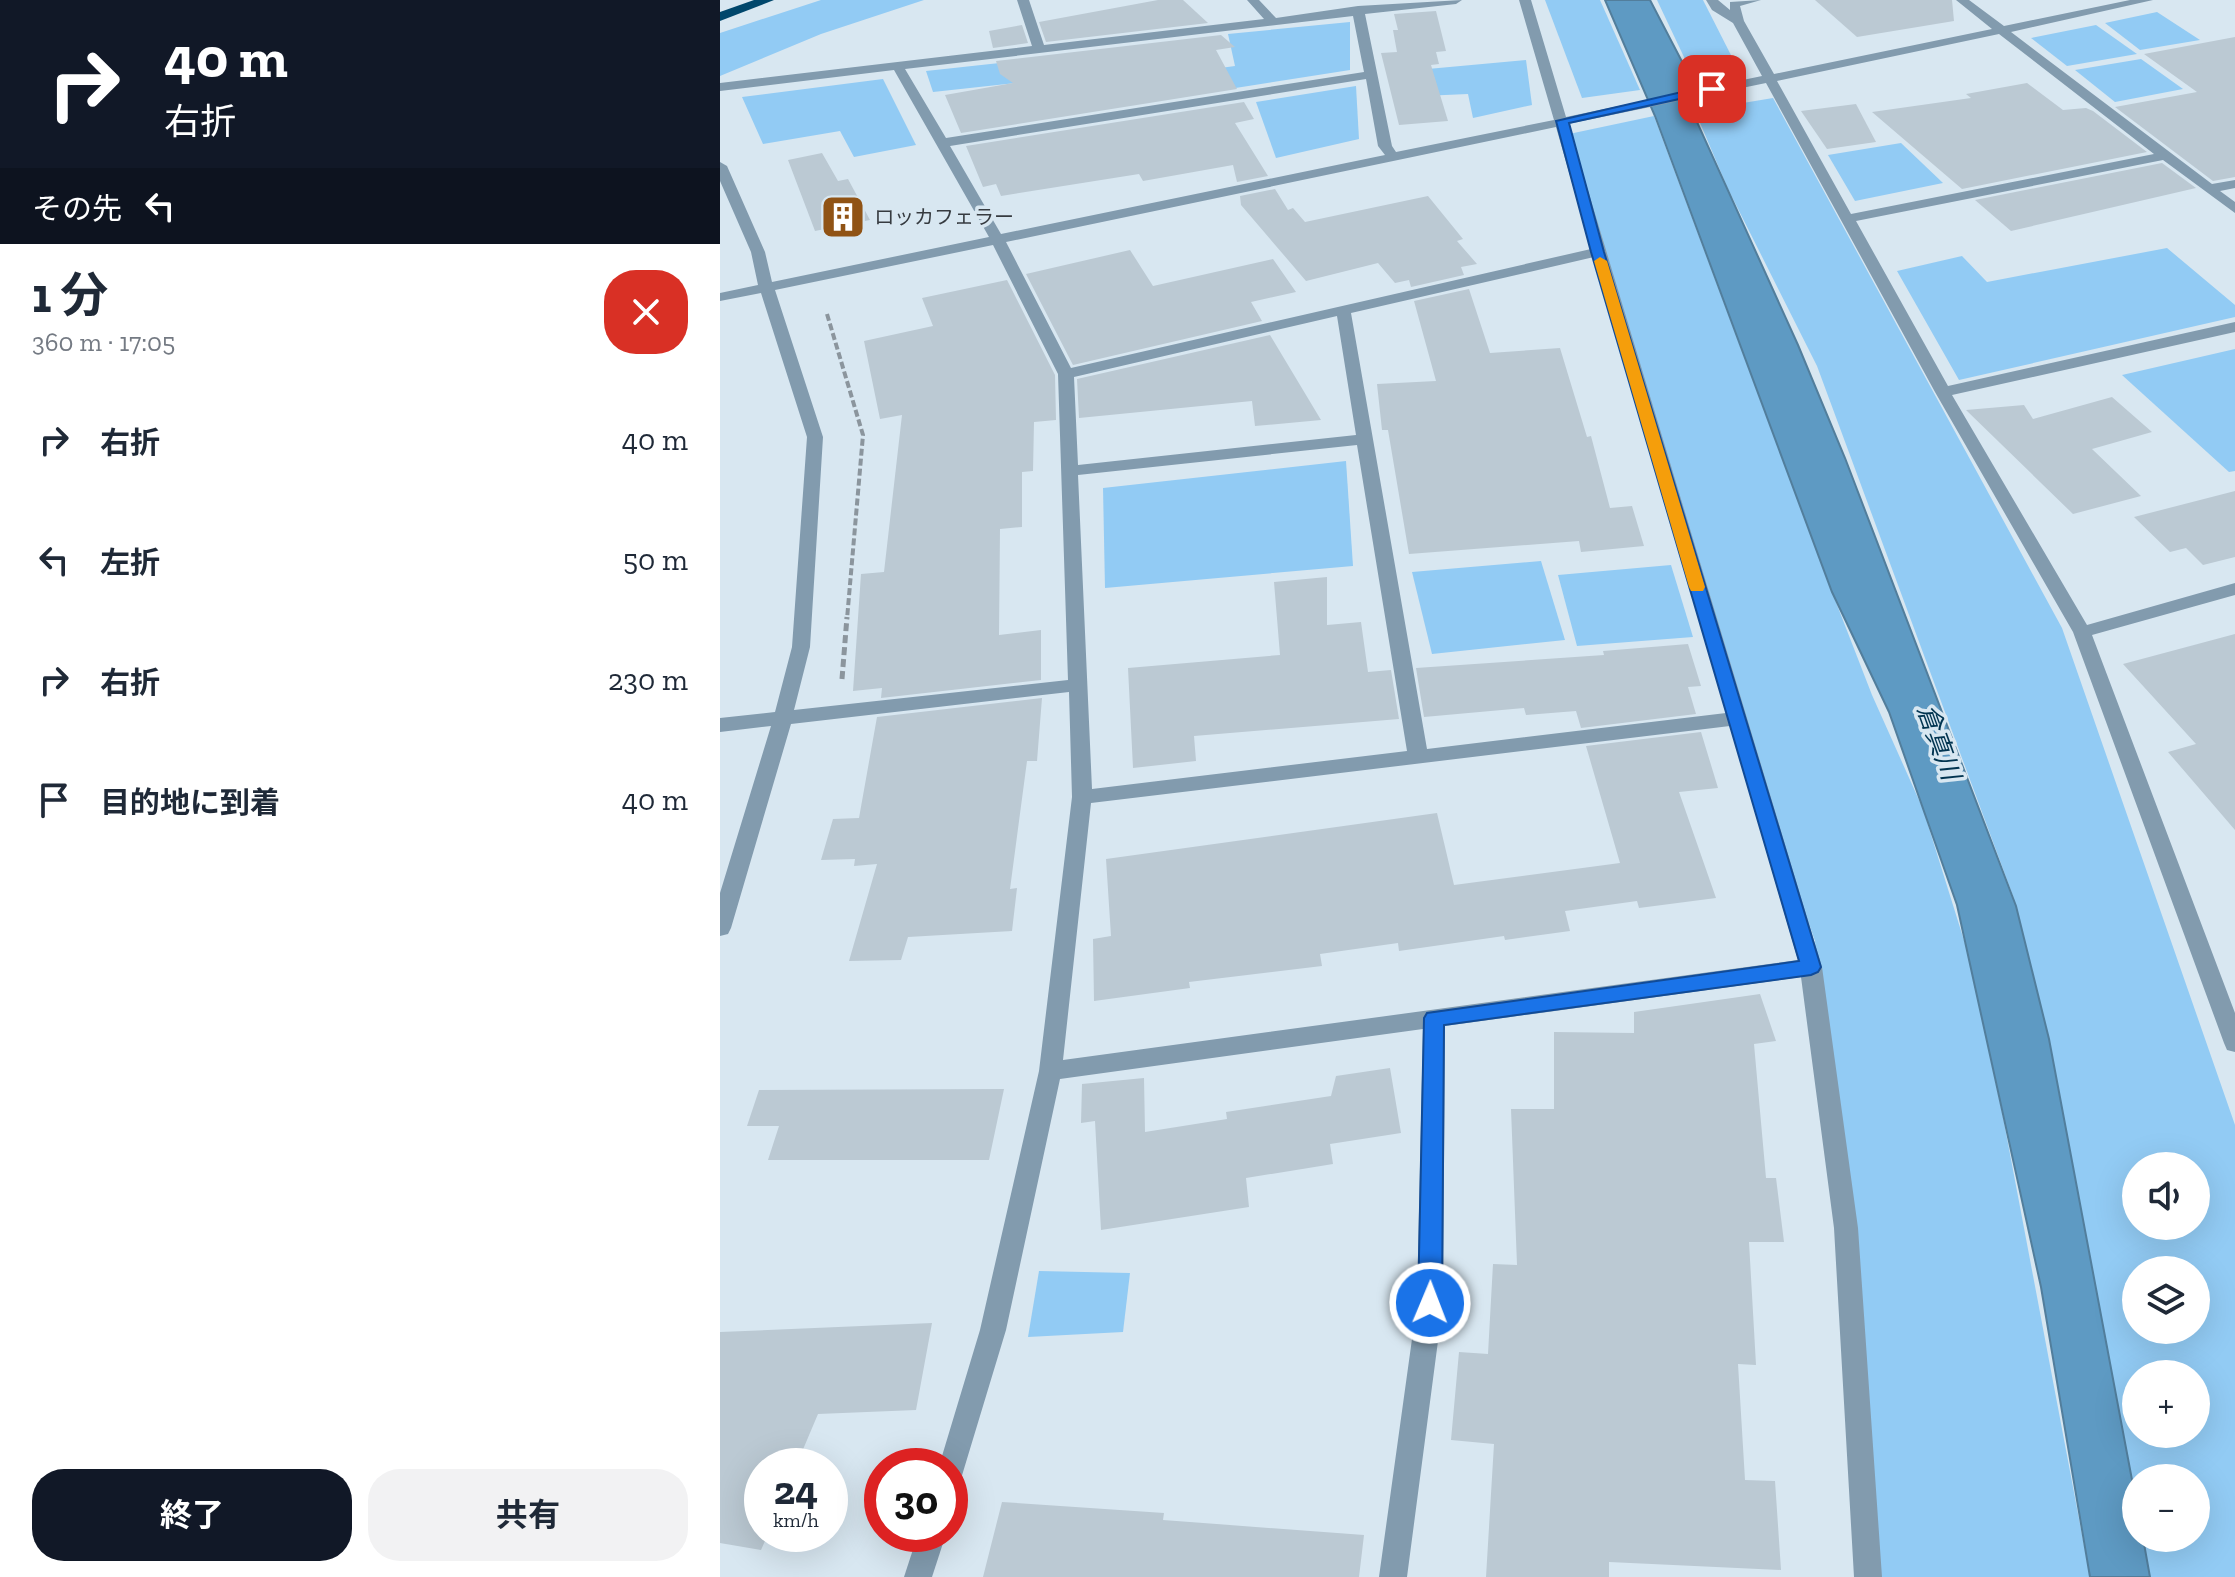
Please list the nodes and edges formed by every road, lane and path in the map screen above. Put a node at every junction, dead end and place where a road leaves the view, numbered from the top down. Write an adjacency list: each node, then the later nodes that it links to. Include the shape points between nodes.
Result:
1 (767, 0): 11 (highway)
2 (1023, 0): 15 (street)
3 (1253, 0): 12 (street)
4 (1456, 0): 10 (street)
5 (1525, 0): 20 (street)
6 (1712, 0): 13 (street)
7 (1755, 0): 13 (street, via 1734,4)
8 (1962, 0): 14 (street)
9 (2147, 0): 14 (street)
10 (1358, 10): 12 (street); 17 (street)
11 (720, 17)
12 (1272, 21): 15 (street)
13 (1738, 21): 18 (street)
14 (2001, 29): 18 (street); 22 (street)
15 (1039, 49): 16 (street)
16 (898, 67): 19 (street); 21 (street)
17 (1370, 75): 21 (street); 23 (street, via 1385,146)
18 (1772, 77): 20 (street); 28 (street)
19 (720, 87)
20 (1562, 121): 23 (street); 30 (street)
21 (941, 143): 29 (street)
22 (2163, 156): 26 (street); 28 (street)
23 (1393, 157): 29 (street)
24 (720, 166): 31 (street, via 758,252)
25 (2235, 184): 26 (street)
26 (2209, 189): 27 (street)
27 (2235, 209)
28 (1850, 218): 37 (street)
29 (996, 237): 31 (street); 36 (street)
30 (1597, 252): 33 (street); 45 (street)
31 (766, 286): 32 (street); 44 (street, via 815,437 801,647)
32 (720, 297)
33 (1343, 310): 36 (street); 38 (street)
34 (827, 314): 43 (path, via 863,435)
35 (2235, 327): 37 (street)
36 (1066, 374): 39 (street)
37 (1943, 392): 41 (street)
38 (1365, 439): 39 (street); 47 (street)
39 (1070, 471): 42 (street)
40 (2235, 589): 41 (street)
41 (2082, 632): 52 (street)
42 (1078, 685): 43 (street); 48 (street)
43 (838, 711): 44 (street)
44 (783, 717): 46 (street); 49 (street)
45 (1736, 719): 47 (street); 50 (street)
46 (720, 725)
47 (1418, 756): 48 (street)
48 (1082, 797): 53 (street)
49 (720, 928)
50 (1811, 967): 51 (street); 58 (street, via 1846,1228)
51 (1434, 1018): 53 (street); 57 (street, via 1430,1303)
52 (2235, 1043)
53 (1050, 1071): 54 (street, via 993,1330)
54 (958, 1448)
55 (926, 1552): 56 (street)
56 (918, 1577)
57 (1393, 1577)
58 (1868, 1577)

